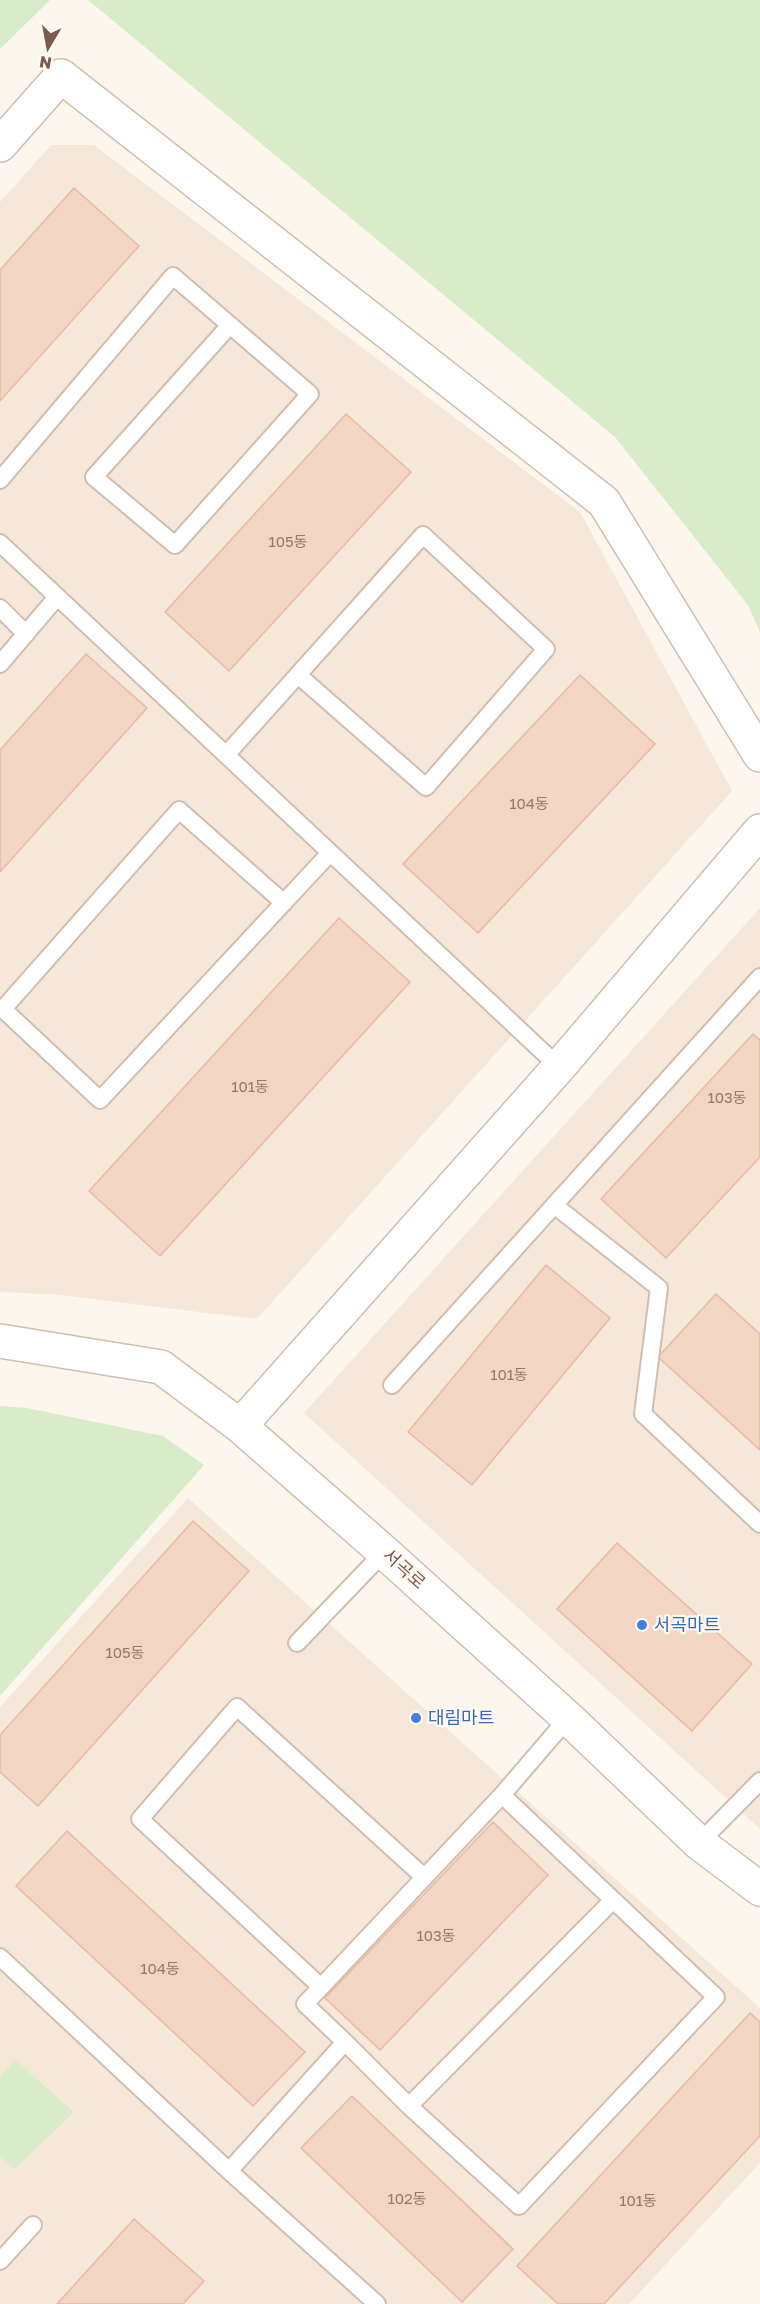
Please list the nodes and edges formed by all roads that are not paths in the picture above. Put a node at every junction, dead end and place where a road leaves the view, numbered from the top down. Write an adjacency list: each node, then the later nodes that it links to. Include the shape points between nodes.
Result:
1 (0, 145): 11 (street, via 61,76 604,502)
2 (230, 326): 2 (lane, via 310,394 176,545 94,477); 3 (lane, via 173,276)
3 (0, 480)
4 (0, 543): 5 (lane)
5 (57, 597): 7 (lane); 10 (lane)
6 (0, 608): 7 (lane)
7 (26, 634): 8 (lane)
8 (0, 664)
9 (298, 675): 9 (lane, via 423,535 546,649 426,787); 10 (lane)
10 (226, 754): 13 (lane)
11 (760, 754)
12 (760, 831): 16 (street)
13 (330, 853): 14 (lane); 16 (lane)
14 (284, 903): 14 (lane, via 100,1100 3,1009 179,810)
15 (757, 986): 17 (lane)
16 (559, 1067): 20 (street)
17 (554, 1205): 19 (lane); 21 (lane, via 659,1288 643,1414)
18 (0, 1341): 20 (street, 서곡로, via 161,1367)
19 (392, 1385)
20 (240, 1426): 22 (street, 서곡로)
21 (760, 1524)
22 (384, 1551): 23 (lane); 24 (street, 서곡로)
23 (297, 1643)
24 (568, 1718): 26 (lane); 27 (street, 서곡로)
25 (760, 1781): 27 (lane)
26 (502, 1795): 28 (lane); 30 (lane)
27 (699, 1843): 29 (street, 서곡로)
28 (424, 1877): 32 (lane); 32 (lane, via 237,1707 140,1819)
29 (760, 1889)
30 (613, 1900): 34 (lane); 34 (lane, via 716,1997 519,2206)
31 (0, 1958): 35 (lane)
32 (321, 1987): 33 (lane, via 305,2004)
33 (345, 2043): 34 (lane); 35 (lane)
34 (409, 2106)
35 (229, 2170): 38 (lane)
36 (33, 2225): 37 (lane)
37 (0, 2261)
38 (377, 2304)

